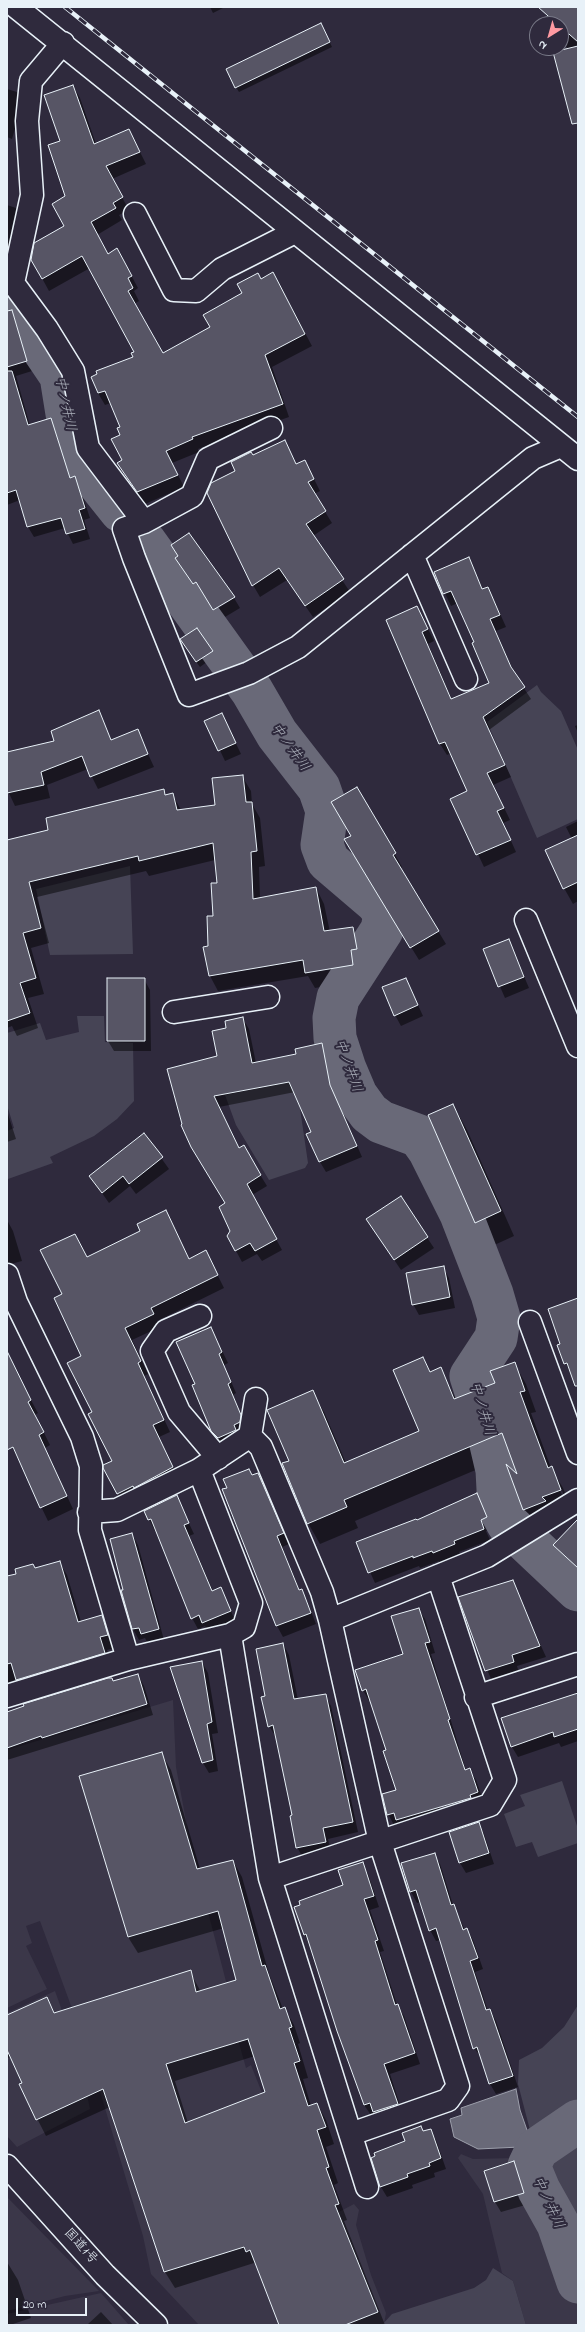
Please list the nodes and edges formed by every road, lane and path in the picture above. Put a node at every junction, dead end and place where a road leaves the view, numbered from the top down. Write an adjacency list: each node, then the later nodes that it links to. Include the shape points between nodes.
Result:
1 (16, 7): 2 (main road)
2 (63, 43): 4 (main road); 7 (main road, via 31,81 27,121 32,195 13,283 73,371 88,448)
3 (135, 214): 4 (main road, via 174,290 196,291 222,270)
4 (295, 232): 6 (main road)
5 (271, 428): 7 (main road, via 208,459 192,496)
6 (570, 452): 8 (main road, via 533,458)
7 (144, 522): 8 (main road, via 124,529 189,695 241,676 298,647)
8 (412, 555): 9 (main road)
9 (466, 679)
10 (526, 920): 13 (main road)
11 (268, 997): 12 (main road)
12 (174, 1012)
13 (578, 1046)
14 (7, 1275): 23 (main road, via 16,1302 82,1437 91,1466)
15 (200, 1316): 20 (main road, via 166,1331 152,1351 179,1412)
16 (530, 1322): 19 (main road)
17 (256, 1399): 18 (main road)
18 (250, 1436): 20 (main road); 25 (main road, via 261,1447 322,1592)
19 (578, 1453)
20 (218, 1458): 21 (main road)
21 (200, 1470): 23 (main road, via 117,1510); 26 (main road, via 251,1603 244,1627)
22 (578, 1500): 24 (main road, via 487,1556)
23 (89, 1512): 27 (main road, via 90,1530)
24 (438, 1576): 25 (main road); 30 (main road)
25 (330, 1620): 31 (main road)
26 (230, 1635): 27 (main road); 32 (main road)
27 (128, 1659): 29 (main road)
28 (578, 1664): 30 (main road)
29 (7, 1696)
30 (476, 1697): 31 (main road, via 505,1780 490,1805)
31 (380, 1842): 32 (main road); 33 (main road, via 458,2086 448,2100)
32 (270, 1878): 33 (main road)
33 (351, 2134): 35 (main road)
34 (7, 2166): 36 (main road, 国道1号, via 105,2275)
35 (367, 2187)
36 (156, 2325)

